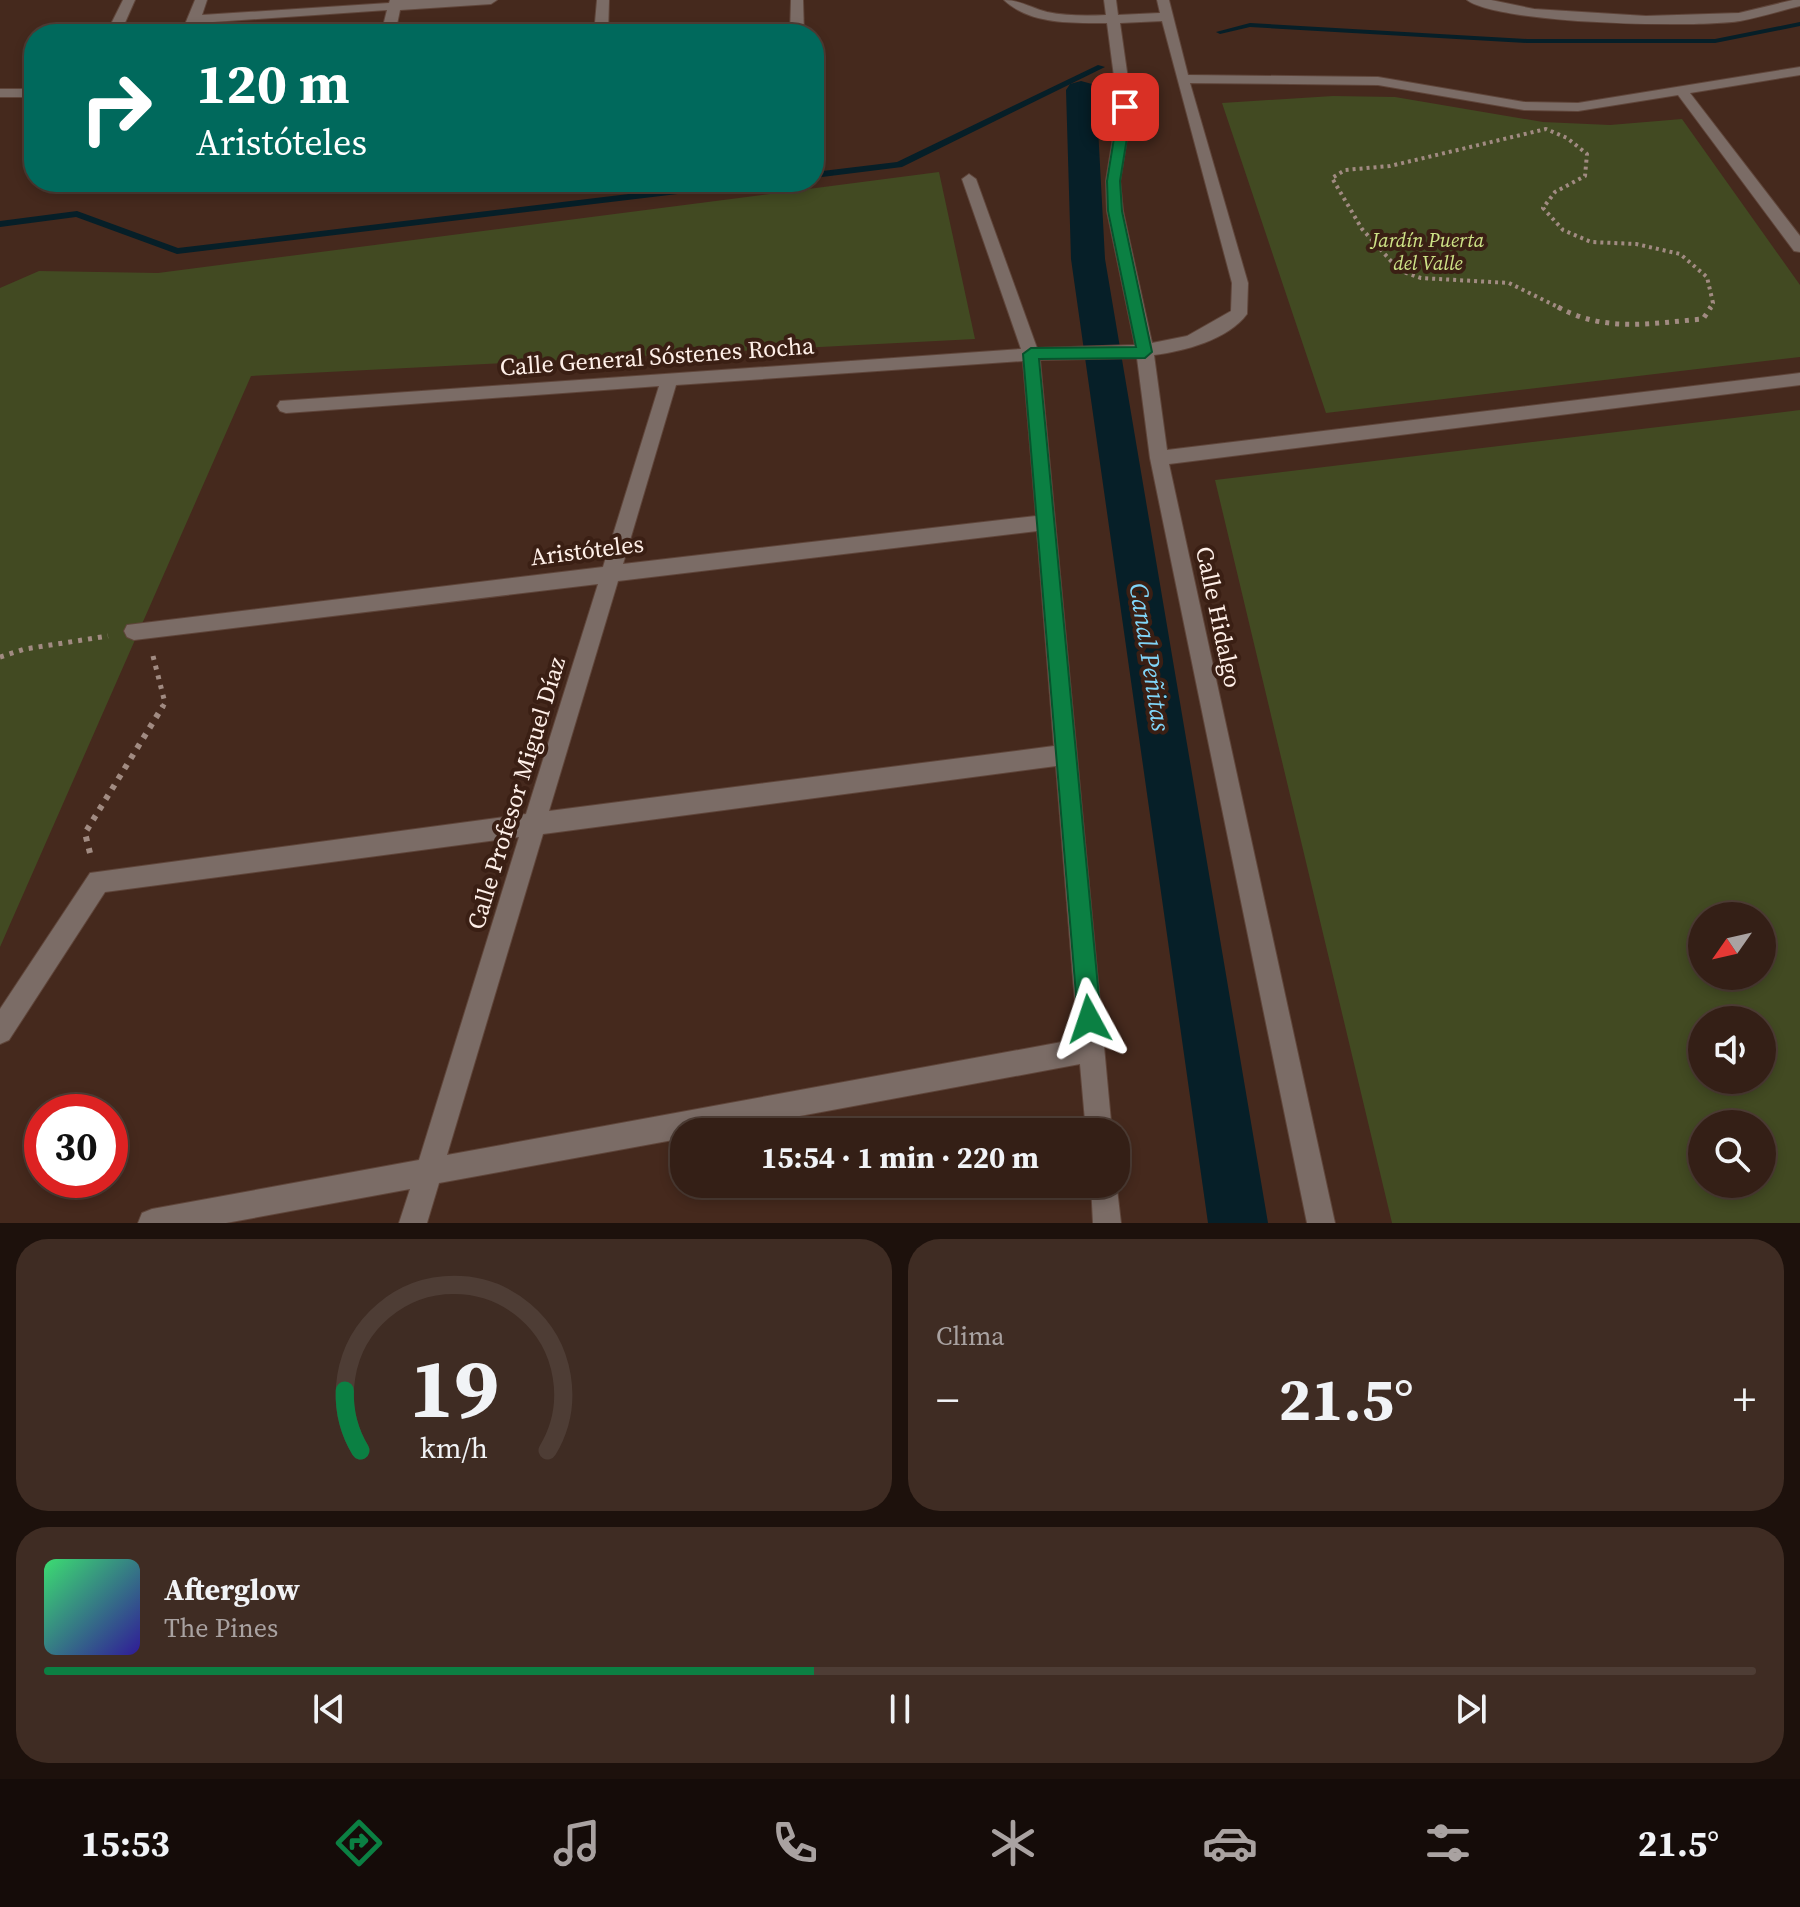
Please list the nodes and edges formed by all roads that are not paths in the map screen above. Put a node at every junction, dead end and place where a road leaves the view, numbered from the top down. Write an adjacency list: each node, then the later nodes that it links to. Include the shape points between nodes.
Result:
1 (129, 0): 17 (street)
2 (201, 0): 15 (street)
3 (491, 0): 12 (street)
4 (603, 0): 20 (street)
5 (797, 0): 21 (street)
6 (1010, 0): 13 (street, via 1046,18)
7 (1110, 0): 13 (street, Calle Hidalgo)
8 (1163, 0): 14 (street)
9 (1473, 0): 16 (street, via 1534,13)
10 (1631, 0): 16 (street)
11 (1800, 1): 16 (street, via 1739,17)
12 (395, 3): 15 (street); 19 (street)
13 (1113, 17): 14 (street); 29 (street, Calle Hidalgo, via 1125,107 1113,181 1115,211)
14 (1166, 17): 23 (street)
15 (194, 19): 18 (street)
16 (1646, 20)
17 (118, 24)
18 (192, 24)
19 (390, 24)
20 (602, 24)
21 (797, 24)
22 (1800, 71): 24 (street)
23 (1182, 79): 24 (street, via 1378,81 1524,106 1578,107); 29 (street, via 1240,283 1239,314 1218,331 1186,344)
24 (1681, 90): 28 (street)
25 (0, 93): 26 (street)
26 (24, 93)
27 (969, 179): 30 (street)
28 (1800, 247)
29 (1136, 352): 30 (street); 34 (street, Calle Hidalgo)
30 (1031, 354): 31 (street, Calle General Sóstenes Rocha); 35 (street)
31 (670, 378): 33 (street, Calle General Sóstenes Rocha); 36 (street, Calle Profesor Miguel Díaz)
32 (1800, 379): 34 (street)
33 (286, 406)
34 (1159, 458): 48 (street, Calle Hidalgo)
35 (1046, 522): 36 (street, Aristóteles); 38 (street)
36 (610, 573): 37 (street, Aristóteles); 39 (street, Calle Profesor Miguel Díaz)
37 (134, 631)
38 (1066, 755): 39 (street); 41 (street)
39 (535, 823): 40 (street, via 98,881); 43 (street, Calle Profesor Miguel Díaz)
40 (0, 1031)
41 (1092, 1049): 42 (street); 43 (street)
42 (1098, 1118)
43 (429, 1171): 45 (street); 46 (street, Calle Profesor Miguel Díaz)
44 (1105, 1198): 47 (street)
45 (152, 1223)
46 (413, 1223)
47 (1107, 1223)
48 (1321, 1223)

